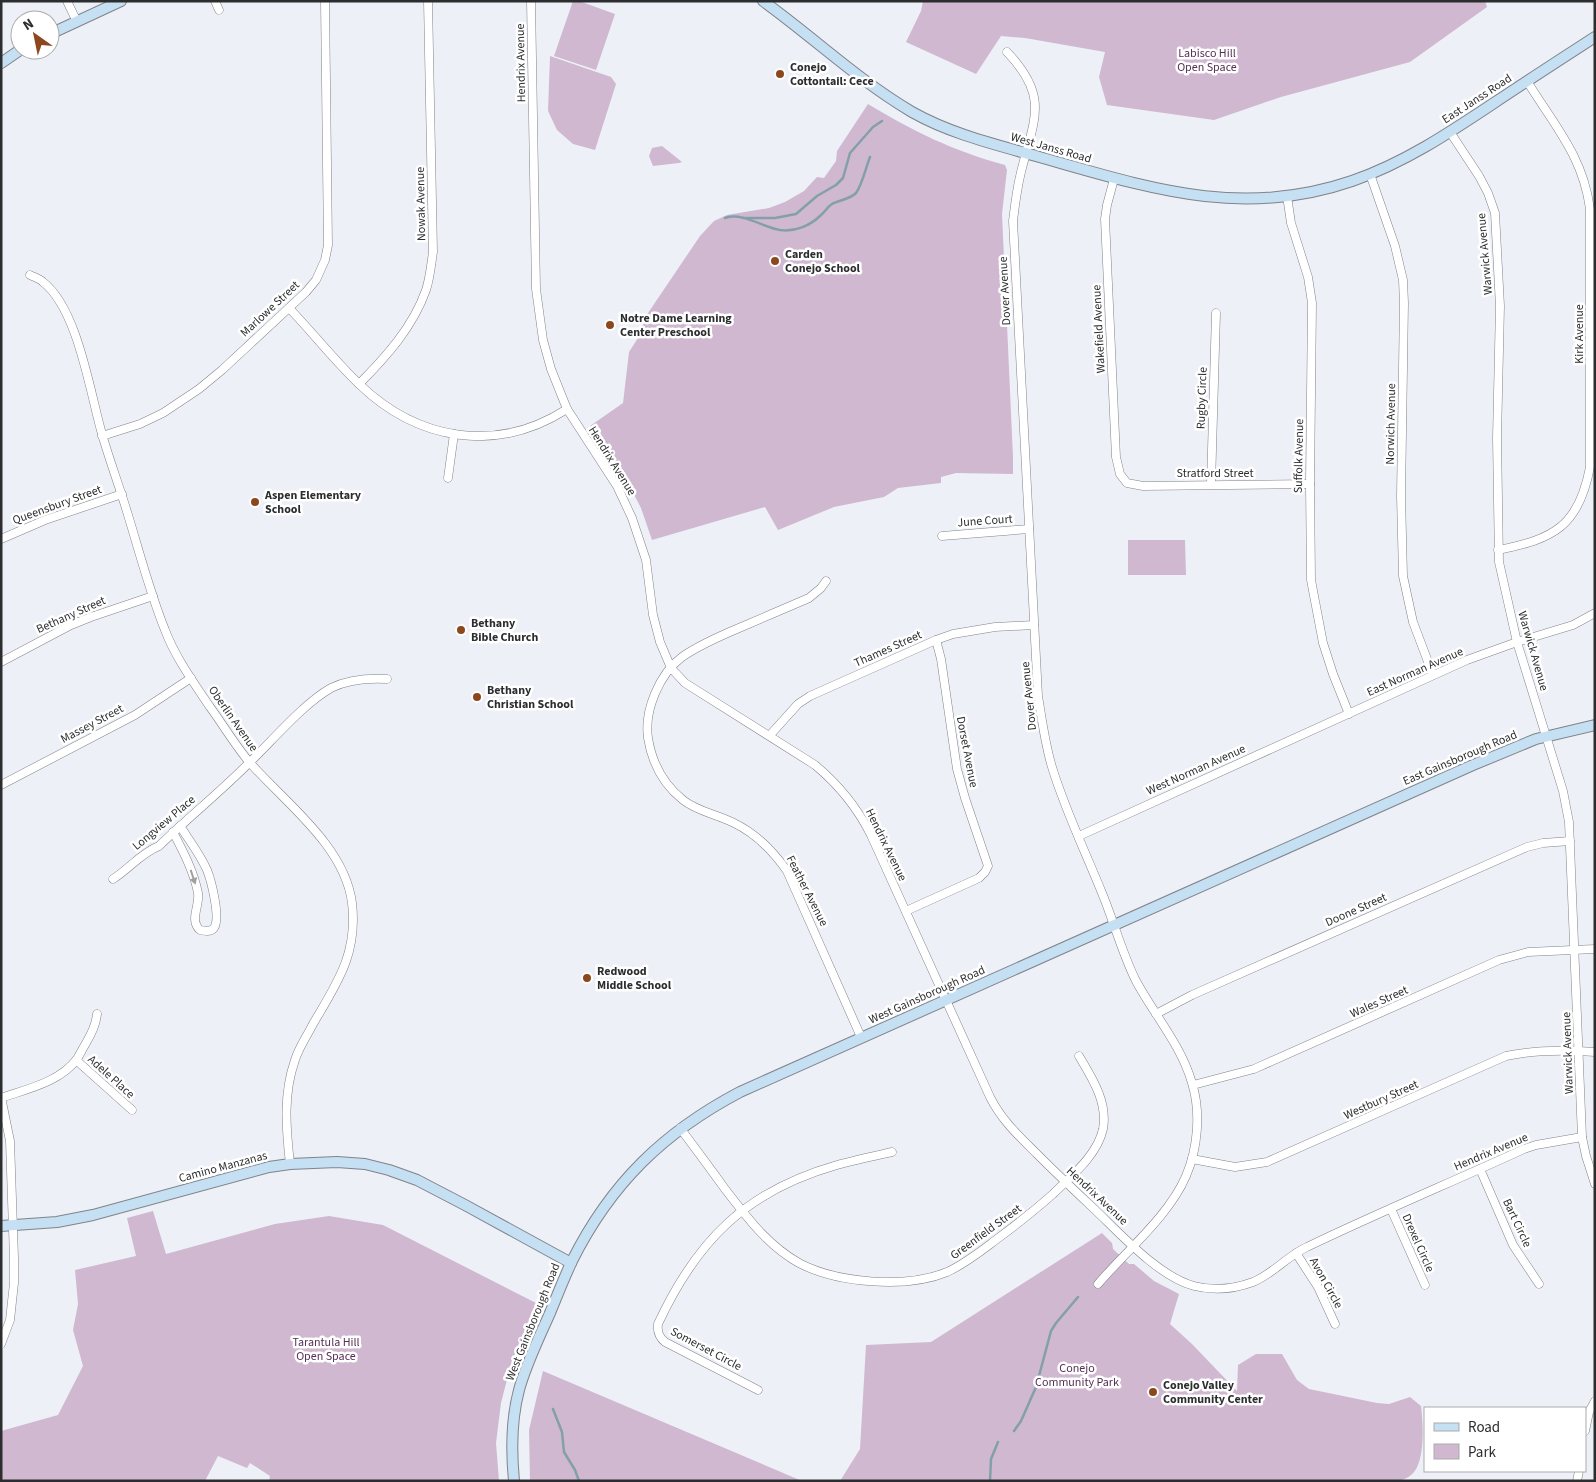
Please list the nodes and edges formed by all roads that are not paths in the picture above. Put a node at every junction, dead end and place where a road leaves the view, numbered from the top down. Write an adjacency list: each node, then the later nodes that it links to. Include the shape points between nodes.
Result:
1 (67, 1): 9 (street)
2 (121, 1): 9 (street)
3 (214, 1): 8 (street)
4 (325, 1): 20 (street, Marlowe Street, via 328,245 316,280)
5 (428, 1): 22 (street, Nowak Avenue, via 433,252 426,290 405,331 381,363)
6 (531, 1): 23 (street, Hendrix Avenue, via 536,289 543,340)
7 (763, 1): 15 (street, West Janss Road, via 873,87 914,112 954,131)
8 (219, 10)
9 (77, 22): 10 (street)
10 (60, 30)
11 (1595, 37): 13 (street, East Janss Road)
12 (1007, 52): 15 (street, Dover Avenue, via 1029,80 1034,94 1035,119)
13 (1527, 81): 14 (street, East Janss Road); 34 (street, Kirk Avenue, via 1570,147 1588,193 1590,467 1577,509 1560,528 1536,541)
14 (1450, 132): 16 (street, East Janss Road, via 1411,156); 34 (street, Warwick Avenue, via 1479,176 1494,213 1500,306)
15 (1026, 153): 17 (street, West Janss Road); 31 (street, Dover Avenue, via 1016,191 1013,221)
16 (1370, 174): 18 (street, West Janss Road, via 1332,187); 43 (street, Norwich Avenue, via 1403,280 1403,576 1413,622)
17 (1114, 178): 18 (street, West Janss Road, via 1194,196 1254,199); 27 (street, Wakefield Avenue, via 1105,219 1116,457)
18 (1287, 196): 29 (street, Suffolk Avenue, via 1291,223 1311,287)
19 (30, 275): 25 (street, Oberlin Avenue, via 44,282 57,298 73,329)
20 (289, 308): 22 (street); 25 (street, Marlowe Street, via 222,370 180,403 140,424)
21 (1216, 313): 28 (street, Rugby Circle)
22 (359, 384): 24 (street, via 405,418)
23 (567, 409): 24 (street, via 526,430 482,436); 42 (street, Hendrix Avenue, via 617,486 632,518 646,560 656,628)
24 (454, 434): 26 (street)
25 (102, 436): 30 (street, Oberlin Avenue)
26 (448, 478)
27 (1123, 479): 28 (street, Stratford Street, via 1143,486)
28 (1211, 484): 29 (street, Stratford Street)
29 (1310, 484): 46 (street, Suffolk Avenue, via 1311,580 1316,609 1333,674)
30 (122, 494): 33 (street, Queensbury Street); 36 (street, Oberlin Avenue)
31 (1029, 529): 32 (street, June Court); 38 (street, Dover Avenue)
32 (942, 536)
33 (1, 539)
34 (1498, 550): 40 (street, Warwick Avenue, via 1501,577)
35 (826, 581): 42 (street, Feather Avenue, via 809,598 712,640 681,658)
36 (153, 596): 41 (street, Bethany Street, via 71,625); 44 (street, Oberlin Avenue, via 166,633)
37 (1595, 613): 40 (street, East Norman Avenue, via 1573,625)
38 (1034, 625): 39 (street, Thames Street, via 971,630); 56 (street, Dover Avenue, via 1038,696 1046,742 1063,798)
39 (936, 640): 49 (street, Thames Street, via 810,696 798,704); 59 (street, Dorset Avenue, via 957,770 988,866 979,878)
40 (1518, 642): 43 (street, East Norman Avenue); 50 (street, Warwick Avenue)
41 (1, 662)
42 (671, 668): 49 (street, Hendrix Avenue, via 685,683); 66 (street, Feather Avenue, via 657,689 648,720 650,752 657,770 666,785 692,807 735,823 774,853 797,892)
43 (1433, 676): 46 (street, East Norman Avenue)
44 (191, 678): 51 (street, Oberlin Avenue); 52 (street, Massey Street, via 135,714)
45 (387, 679): 51 (street, Longview Place, via 367,678 333,687 317,697)
46 (1350, 714): 48 (street, East Norman Avenue)
47 (1595, 725): 50 (street, East Gainsborough Road)
48 (1323, 726): 56 (street, West Norman Avenue)
49 (770, 735): 59 (street, Hendrix Avenue, via 815,765 845,794 863,818)
50 (1547, 736): 54 (street, East Gainsborough Road, via 1473,765); 57 (street, Warwick Avenue, via 1563,791)
51 (250, 762): 53 (street, Longview Place); 78 (street, Oberlin Avenue, via 331,850 342,869 352,901 352,938 348,957 296,1057 289,1077 285,1115)
52 (1, 786)
53 (180, 826): 55 (street, Longview Place); 55 (street, one-way to 53, via 198,894 196,926 210,931 216,917 215,897 206,869)
54 (1338, 826): 60 (street, West Gainsborough Road)
55 (173, 832): 58 (street, Longview Place)
56 (1079, 836): 60 (street, Dover Avenue)
57 (1570, 841): 62 (street, Warwick Avenue); 65 (street, Doone Street, via 1527,847)
58 (113, 879)
59 (906, 911): 63 (street, Hendrix Avenue)
60 (1114, 926): 63 (street, West Gainsborough Road); 65 (street, Dover Avenue, via 1137,982)
61 (1595, 949): 62 (street, Wales Street)
62 (1576, 950): 67 (street, Warwick Avenue); 71 (street, Wales Street, via 1528,952 1499,960 1281,1058 1240,1074)
63 (946, 1000): 66 (street, West Gainsborough Road); 80 (street, Hendrix Avenue, via 997,1111)
64 (97, 1014): 70 (street, via 92,1033)
65 (1156, 1014): 71 (street, Dover Avenue, via 1179,1050)
66 (861, 1037): 74 (street, West Gainsborough Road, via 716,1104)
67 (1578, 1051): 68 (street, Westbury Street); 75 (street, Warwick Avenue); 77 (street, Westbury Street, via 1506,1056 1267,1162 1235,1167)
68 (1595, 1052)
69 (1079, 1056): 80 (street, Greenfield Street, via 1100,1096 1104,1112 1103,1130 1086,1161)
70 (76, 1060): 72 (street, via 50,1080); 73 (street, Adele Place)
71 (1193, 1085): 77 (street, Dover Avenue, via 1197,1133)
72 (1, 1097): 85 (street, via 10,1141)
73 (132, 1110)
74 (680, 1128): 83 (street, Greenfield Street); 88 (street, West Gainsborough Road, via 626,1178)
75 (1582, 1137): 79 (street, Hendrix Avenue, via 1536,1145); 81 (street, Warwick Avenue)
76 (892, 1152): 83 (street, Somerset Circle, via 805,1176)
77 (1192, 1159): 86 (street, Dover Avenue, via 1186,1178 1165,1210)
78 (290, 1164): 85 (street, Camino Manzanas, via 254,1170 93,1215); 88 (street, Camino Manzanas, via 338,1162 390,1170 417,1180)
79 (1480, 1169): 82 (street, Hendrix Avenue); 90 (street, Bart Circle, via 1513,1245)
80 (1065, 1182): 83 (street, Greenfield Street, via 1036,1209 961,1266 916,1280 846,1279 801,1263 763,1236); 86 (street, Hendrix Avenue)
81 (1595, 1184)
82 (1391, 1209): 87 (street, Hendrix Avenue); 91 (street, Drexel Circle)
83 (742, 1211): 94 (street, Somerset Circle, via 698,1253 664,1311 658,1329 665,1342)
84 (1, 1226): 85 (street, Camino Manzanas)
85 (13, 1226): 93 (street, via 14,1283 10,1320)
86 (1133, 1245): 87 (street, Hendrix Avenue, via 1178,1280 1211,1289 1234,1288 1254,1281); 89 (street, Dover Avenue)
87 (1296, 1253): 92 (street, Avon Circle, via 1318,1287)
88 (571, 1263): 97 (street, West Gainsborough Road, via 518,1391 512,1443)
89 (1098, 1284)
90 (1539, 1284)
91 (1425, 1285)
92 (1335, 1324)
93 (1, 1344)
94 (758, 1390)
95 (1595, 1401): 96 (street)
96 (1586, 1426)
97 (514, 1481)

